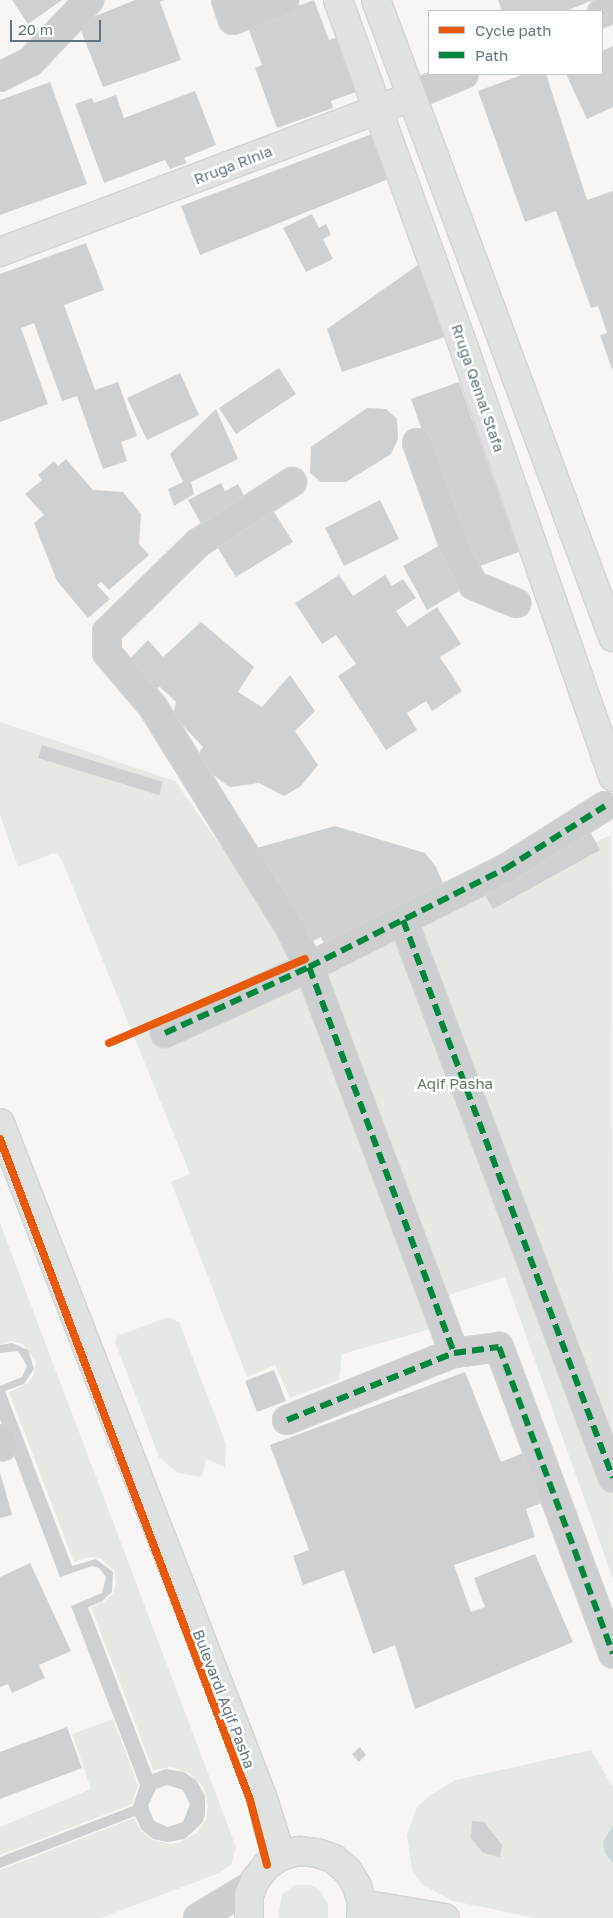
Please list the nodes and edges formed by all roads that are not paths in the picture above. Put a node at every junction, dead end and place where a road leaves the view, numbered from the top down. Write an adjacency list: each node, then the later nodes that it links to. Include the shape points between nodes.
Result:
1 (89, 0): 7 (street, via 30,62)
2 (226, 0): 3 (street, via 233,20)
3 (284, 0)
4 (338, 0): 9 (main road, Rruga Qemal Stafa)
5 (376, 0): 8 (main road)
6 (462, 75): 8 (street, Rruga Rinia)
7 (0, 77)
8 (413, 95): 9 (main road, Rruga Rinia); 14 (main road)
9 (380, 109): 10 (main road, Rruga Rinia); 15 (main road, Rruga Qemal Stafa)
10 (0, 252)
11 (417, 443): 13 (street, via 456,551 473,585)
12 (292, 482): 18 (street, via 198,542 107,632 107,653 153,707 291,930)
13 (516, 603)
14 (613, 637)
15 (613, 777)
16 (605, 806): 17 (street, via 505,869)
17 (403, 920): 18 (street); 23 (street)
18 (309, 967): 19 (street); 21 (street)
19 (165, 1033)
20 (0, 1123): 25 (main road, Bulevardi Aqif Pasha, via 262,1796)
21 (454, 1353): 22 (street); 24 (street, via 499,1347)
22 (287, 1420)
23 (613, 1478)
24 (613, 1653)
25 (282, 1856): 26 (main road, via 267,1865); 27 (main road, via 299,1851 317,1853 334,1860 352,1878)
26 (251, 1886): 28 (street); 29 (main road)
27 (361, 1911): 30 (main road)
28 (198, 1918)
29 (249, 1918)
30 (445, 1918)

